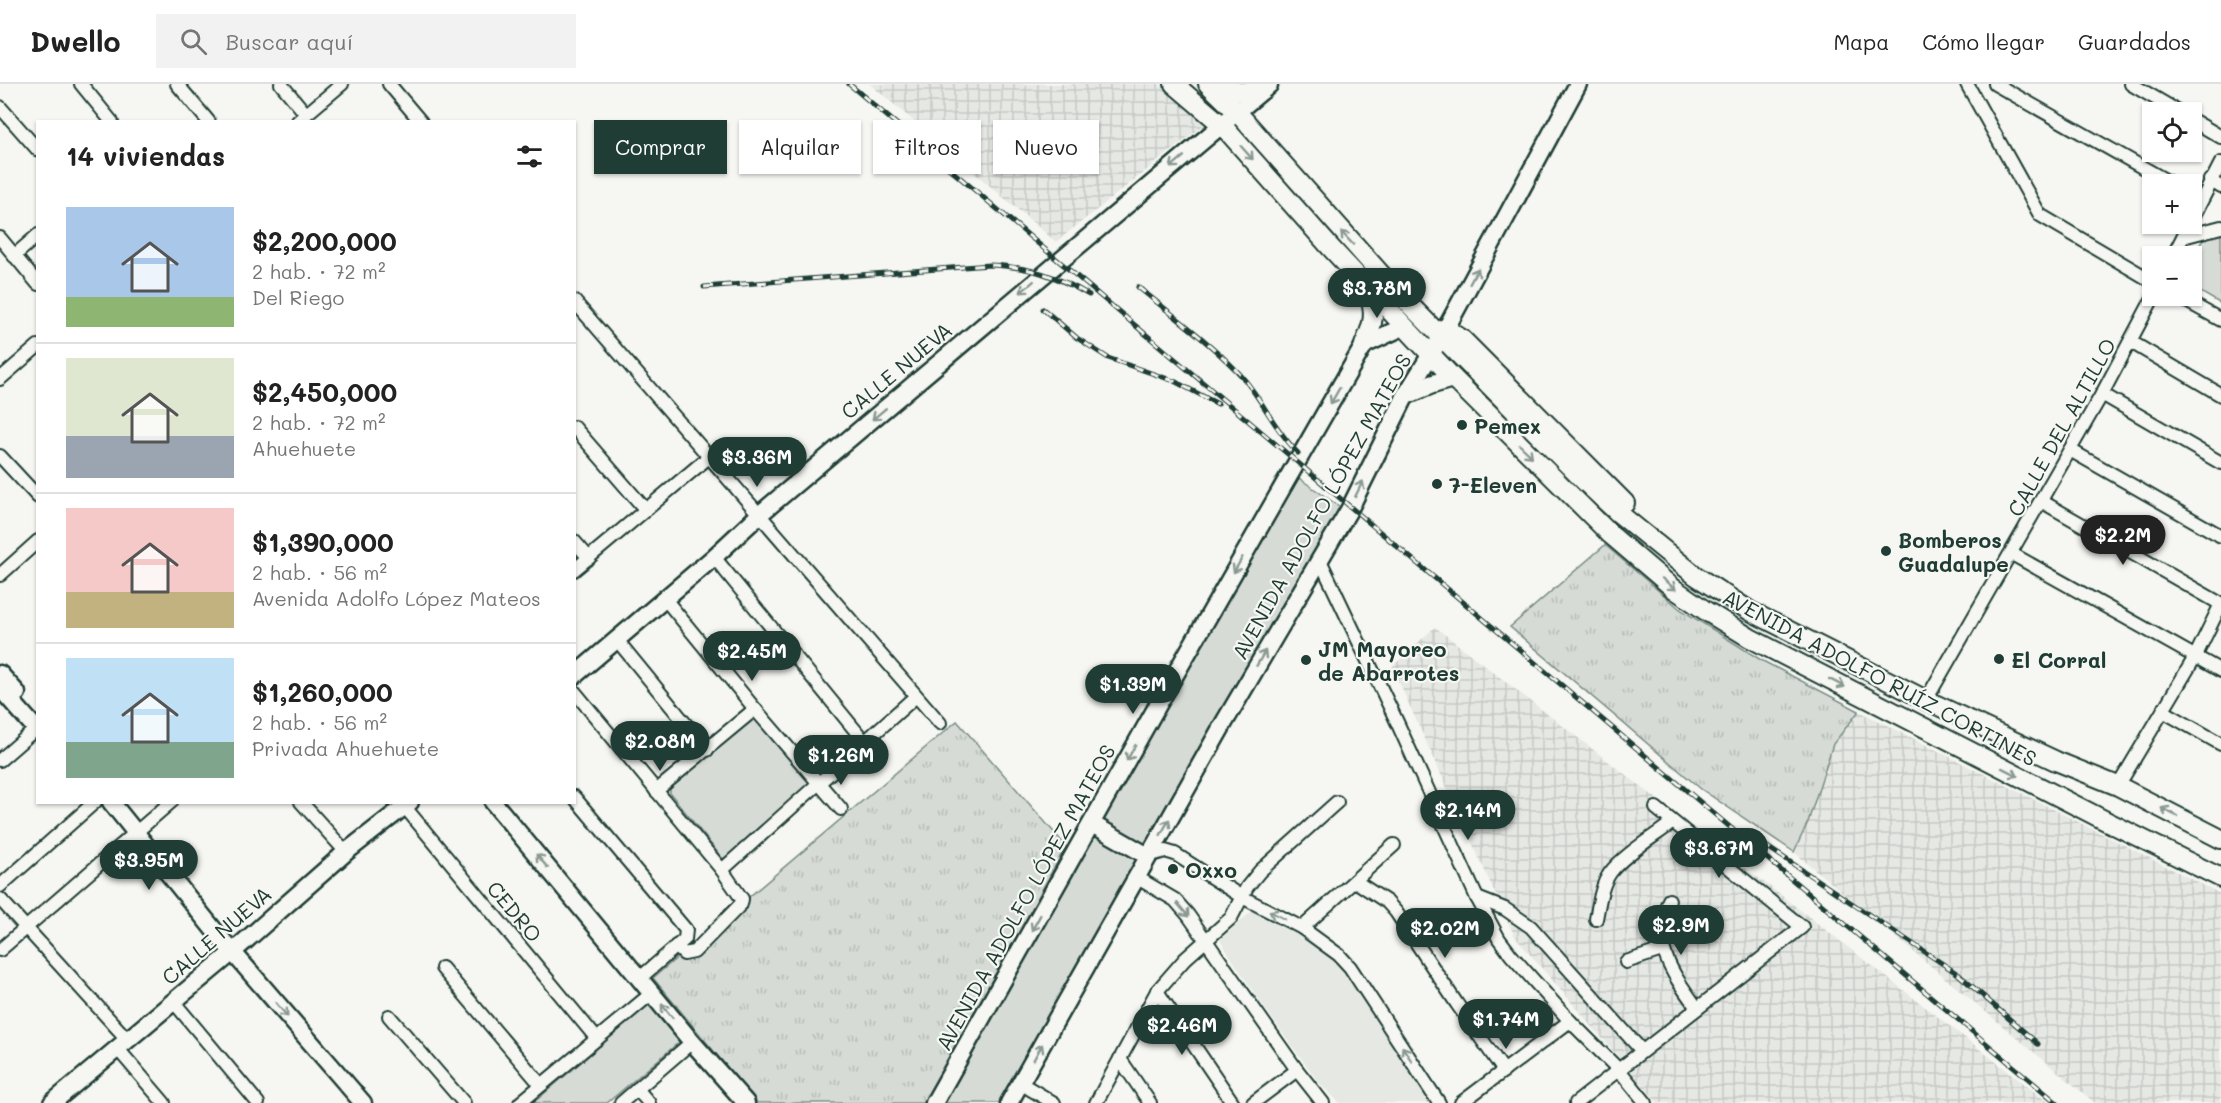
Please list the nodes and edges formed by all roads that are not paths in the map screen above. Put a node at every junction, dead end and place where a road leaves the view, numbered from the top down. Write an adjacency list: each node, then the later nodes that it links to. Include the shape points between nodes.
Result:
1 (81, 84): 17 (street)
2 (177, 84): 18 (street)
3 (281, 84): 16 (street)
4 (342, 84): 16 (street)
5 (388, 84): 19 (street)
6 (1174, 84): 20 (main road, AVENIDA ADOLFO RUÍZ CORTINES)
7 (1209, 84): 12 (main road, via 1229,91); 15 (main road, AVENIDA ADOLFO RUÍZ CORTINES)
8 (1578, 84): 43 (street, AVENIDA ADOLFO LÓPEZ MATEOS, one-way to 8)
9 (1968, 84): 35 (street, via 2040,215)
10 (1995, 84): 25 (street)
11 (2131, 84): 13 (street)
12 (1266, 87): 15 (street, CALLE NUEVA)
13 (2162, 102)
14 (0, 107): 23 (street)
15 (1237, 112): 20 (street, CALLE NUEVA); 43 (main road, AVENIDA ADOLFO RUÍZ CORTINES, one-way to 15, via 1340,230)
16 (302, 118)
17 (110, 120)
18 (207, 120)
19 (419, 120)
20 (1222, 125): 37 (main road, AVENIDA ADOLFO RUÍZ CORTINES, one-way to 37); 61 (street, CALLE NUEVA, one-way to 61)
21 (2202, 126): 22 (street)
22 (2221, 137)
23 (36, 148)
24 (2221, 163): 26 (street)
25 (2154, 174)
26 (2216, 184): 27 (street)
27 (2202, 194)
28 (2221, 227): 31 (street)
29 (2184, 234): 31 (street)
30 (36, 237): 34 (street)
31 (2183, 237): 33 (street)
32 (0, 238): 34 (street)
33 (2178, 246)
34 (14, 256): 36 (street)
35 (2142, 275)
36 (36, 282)
37 (1366, 285): 42 (main road, AVENIDA ADOLFO RUÍZ CORTINES); 45 (main road, via 1374,316)
38 (576, 303): 56 (street)
39 (2149, 306): 44 (street, CALLE DEL ALTILLO)
40 (2195, 306): 41 (street)
41 (2221, 320)
42 (1405, 326): 43 (main road); 45 (street, AVENIDA ADOLFO LÓPEZ MATEOS); 47 (main road, AVENIDA ADOLFO RUÍZ CORTINES)
43 (1443, 327): 47 (street, AVENIDA ADOLFO LÓPEZ MATEOS); 81 (main road, AVENIDA ADOLFO RUÍZ CORTINES, via 1462,339 1622,501 1664,538 1756,601 1900,675); 81 (main road, AVENIDA ADOLFO RUÍZ CORTINES, via 1616,511 1696,576 1750,611)
44 (2131, 342): 50 (street, CALLE DEL ALTILLO); 51 (street)
45 (1364, 345): 107 (street, AVENIDA ADOLFO LÓPEZ MATEOS, one-way to 107)
46 (36, 348): 49 (street)
47 (1431, 355): 48 (main road, AVENIDA ADOLFO RUÍZ CORTINES); 52 (street, AVENIDA ADOLFO LÓPEZ MATEOS)
48 (1453, 378): 52 (main road); 115 (main road, AVENIDA ADOLFO RUÍZ CORTINES, one-way to 115, via 1611,535 1706,611 1894,713)
49 (0, 379)
50 (2102, 394): 54 (street, CALLE DEL ALTILLO); 57 (street)
51 (2221, 395)
52 (1406, 396): 68 (street, AVENIDA ADOLFO LÓPEZ MATEOS, one-way to 52, via 1349,510)
53 (576, 429): 60 (street)
54 (2070, 450): 59 (street, CALLE DEL ALTILLO); 62 (street)
55 (0, 456): 58 (street)
56 (710, 456): 60 (street); 61 (street)
57 (2221, 463)
58 (36, 495)
59 (2041, 501): 65 (street, CALLE DEL ALTILLO); 72 (street)
60 (645, 509): 67 (street)
61 (760, 514): 66 (street, CALLE NUEVA); 80 (street)
62 (2221, 536)
63 (36, 543): 70 (street)
64 (576, 543): 67 (street)
65 (2012, 554): 74 (street); 81 (street, CALLE DEL ALTILLO)
66 (714, 557): 71 (street, CALLE NUEVA); 88 (street)
67 (589, 558): 69 (street)
68 (1319, 558): 112 (street, AVENIDA ADOLFO LÓPEZ MATEOS, one-way to 68); 119 (street)
69 (576, 568)
70 (0, 575)
71 (665, 599): 73 (street, CALLE NUEVA); 82 (street)
72 (2221, 604): 74 (street)
73 (617, 640): 75 (street, CALLE NUEVA); 90 (street)
74 (2195, 657): 76 (street); 83 (street)
75 (578, 667)
76 (2221, 671)
77 (0, 674): 85 (street)
78 (0, 688): 86 (street)
79 (576, 693): 94 (street)
80 (916, 696): 84 (street); 88 (street)
81 (1923, 698): 93 (main road, AVENIDA ADOLFO RUÍZ CORTINES)
82 (755, 709): 90 (street); 92 (street)
83 (2163, 711): 89 (street); 93 (street)
84 (940, 723)
85 (36, 725)
86 (36, 725)
87 (36, 727): 91 (street)
88 (864, 741): 92 (street)
89 (2221, 744)
90 (707, 750): 94 (street)
91 (0, 760)
92 (819, 783): 104 (street); 113 (street)
93 (2118, 786): 109 (main road, AVENIDA ADOLFO RUÍZ CORTINES, one-way to 93)
94 (656, 791): 113 (street)
95 (576, 799): 126 (street, via 686,930)
96 (1337, 802): 118 (street, via 1260,872)
97 (95, 804): 117 (street)
98 (99, 804): 108 (street)
99 (112, 804): 108 (street)
100 (169, 804): 108 (street)
101 (303, 804): 111 (street)
102 (407, 804): 111 (street, CALLE NUEVA); 139 (street, CEDRO)
103 (495, 804): 132 (street, one-way to 103)
104 (841, 808)
105 (1656, 808): 106 (street)
106 (1673, 822): 122 (street, via 1610,873); 136 (street, via 1802,927)
107 (1092, 824): 112 (street); 159 (street, AVENIDA ADOLFO LÓPEZ MATEOS, one-way to 159)
108 (132, 835): 123 (street); 129 (street)
109 (2221, 839)
110 (1394, 845): 116 (street)
111 (346, 852): 129 (street, CALLE NUEVA)
112 (1148, 856): 114 (street, AVENIDA ADOLFO LÓPEZ MATEOS); 118 (street, via 1165,850 1175,854)
113 (723, 870): 126 (street, via 742,899 741,904 694,952 684,954)
114 (1137, 877): 125 (street, one-way to 125, via 1175,900); 147 (street, AVENIDA ADOLFO LÓPEZ MATEOS, one-way to 114)
115 (2221, 878)
116 (1355, 881): 124 (street); 146 (street, via 1388,902 1396,912)
117 (0, 886)
118 (1242, 897): 124 (street, one-way to 118); 125 (street, via 1231,918)
119 (1477, 898): 138 (street, via 1511,955); 142 (street, via 1504,909 1531,927)
120 (0, 900): 123 (street)
121 (1669, 900): 127 (street, via 1662,921)
122 (1596, 919)
123 (26, 928): 128 (street); 141 (street)
124 (1302, 928): 167 (street, one-way to 124, via 1350,967)
125 (1206, 940): 133 (street); 144 (street)
126 (676, 946): 132 (street)
127 (1662, 950): 130 (street); 136 (street)
128 (0, 951)
129 (230, 954): 135 (street, CALLE NUEVA); 153 (street, one-way to 153, via 244,965)
130 (1626, 962)
131 (442, 969): 148 (street)
132 (640, 978): 134 (street)
133 (1157, 991): 143 (street); 164 (street)
134 (652, 993): 139 (street); 140 (street, one-way to 134)
135 (173, 1001): 141 (street, CALLE NUEVA); 152 (street)
136 (1697, 1008): 142 (street)
137 (389, 1016): 154 (street)
138 (1570, 1021): 145 (street); 146 (street)
139 (597, 1040): 148 (street)
140 (692, 1042): 149 (street); 158 (street)
141 (122, 1044): 150 (street, CALLE NUEVA); 151 (street)
142 (1642, 1051): 145 (street)
143 (1120, 1059): 162 (street); 163 (street)
144 (1297, 1070): 165 (street); 166 (street)
145 (1619, 1070): 169 (street); 170 (street)
146 (1504, 1071): 168 (street)
147 (1020, 1083): 160 (street, AVENIDA ADOLFO LÓPEZ MATEOS); 161 (street)
148 (541, 1085): 155 (street)
149 (637, 1089): 156 (street); 157 (street)
150 (64, 1099)
151 (164, 1103)
152 (258, 1103)
153 (363, 1103)
154 (464, 1103)
155 (520, 1103)
156 (621, 1103)
157 (649, 1103)
158 (746, 1103)
159 (934, 1103)
160 (1009, 1103)
161 (1054, 1103)
162 (1096, 1103)
163 (1150, 1103)
164 (1233, 1103)
165 (1253, 1103)
166 (1323, 1103)
167 (1439, 1103)
168 (1461, 1103)
169 (1576, 1103)
170 (1646, 1103)

